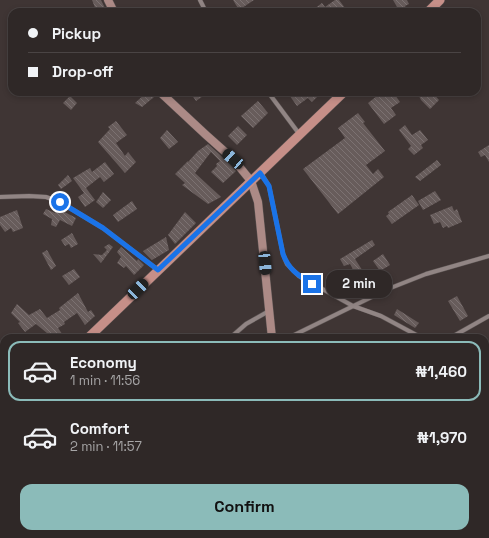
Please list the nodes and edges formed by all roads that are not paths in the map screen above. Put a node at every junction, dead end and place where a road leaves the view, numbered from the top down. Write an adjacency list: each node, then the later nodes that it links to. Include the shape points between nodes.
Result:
1 (440, 0): 2 (main road)
2 (432, 8)
3 (164, 96): 8 (street, via 233,159)
4 (271, 96): 6 (street)
5 (340, 96): 6 (main road)
6 (300, 135): 7 (main road)
7 (260, 173): 8 (main road); 12 (street, via 269,186 287,264 299,276)
8 (252, 181): 11 (main road); 13 (street, via 258,202)
9 (0, 197): 11 (street, via 46,197 60,202 103,228)
10 (489, 256): 12 (street, via 426,274)
11 (158, 270): 15 (main road)
12 (353, 306): 18 (street); 19 (street, via 381,316)
13 (269, 311): 16 (street); 17 (street)
14 (489, 316): 20 (street)
15 (92, 334)
16 (235, 334)
17 (272, 334)
18 (296, 334)
19 (415, 334)
20 (457, 334)

